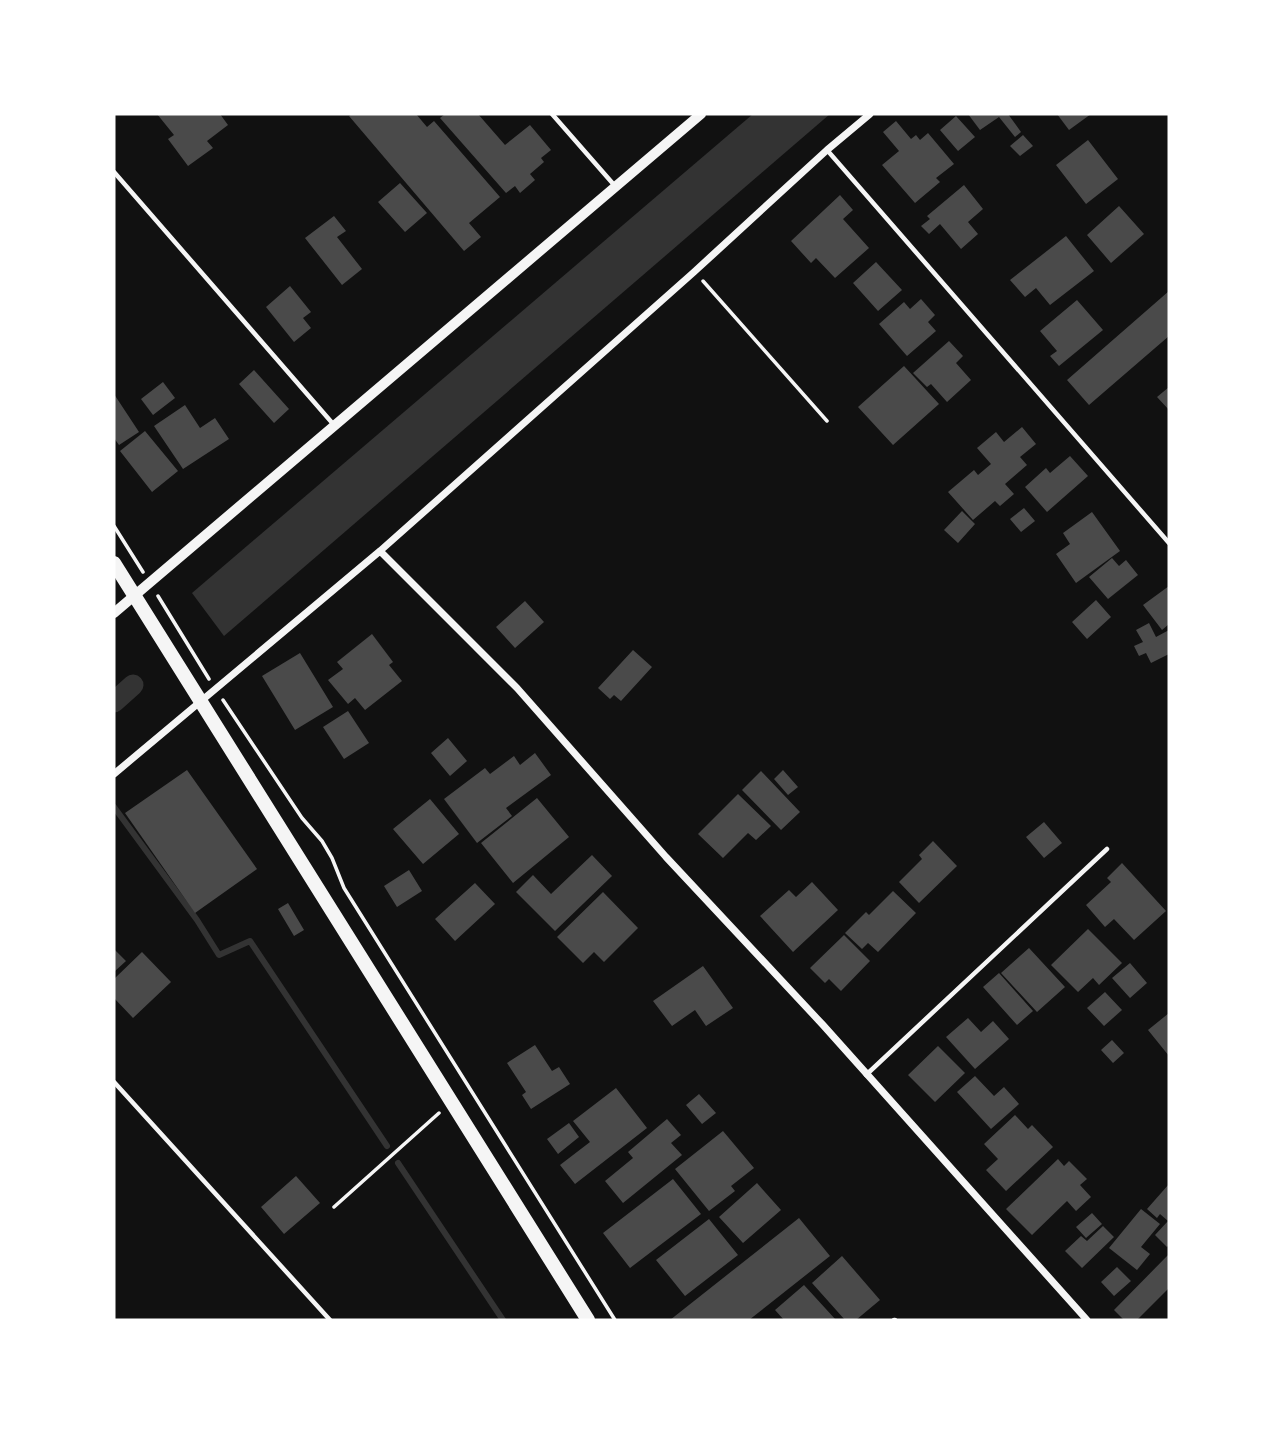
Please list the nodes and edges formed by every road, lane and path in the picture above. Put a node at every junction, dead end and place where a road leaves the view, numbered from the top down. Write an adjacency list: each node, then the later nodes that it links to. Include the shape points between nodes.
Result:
1 (552, 114): 6 (lane)
2 (701, 114): 6 (street)
3 (870, 114): 4 (street)
4 (827, 150): 7 (street); 11 (lane)
5 (114, 172): 9 (lane)
6 (615, 186): 9 (street)
7 (694, 272): 8 (path); 12 (street)
8 (827, 421)
9 (335, 425): 14 (street)
10 (114, 526): 14 (path)
11 (1169, 543)
12 (380, 551): 17 (street); 21 (street, via 517,688)
13 (114, 563): 15 (main road)
14 (149, 582): 15 (street); 17 (path)
15 (135, 595): 16 (street); 18 (main road)
16 (114, 613)
17 (215, 688): 18 (street); 27 (path, via 332,858 344,888)
18 (201, 699): 19 (street); 23 (main road)
19 (114, 775)
20 (1107, 849): 21 (lane)
21 (866, 1075): 28 (street)
22 (114, 1082): 25 (lane)
23 (451, 1102): 24 (path); 26 (main road)
24 (334, 1207)
25 (330, 1320)
26 (588, 1320)
27 (615, 1320)
28 (1087, 1320)

